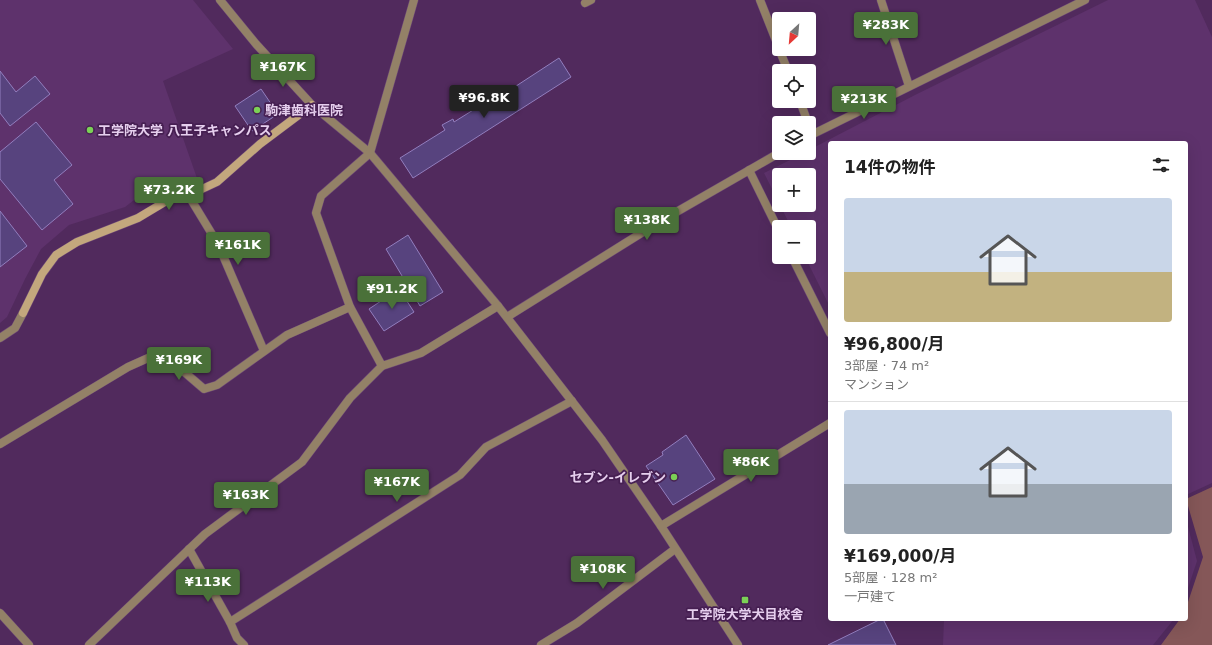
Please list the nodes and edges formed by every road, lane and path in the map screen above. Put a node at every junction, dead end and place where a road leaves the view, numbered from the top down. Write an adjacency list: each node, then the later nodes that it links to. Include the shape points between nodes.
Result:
1 (220, 0): 8 (street, via 256,44)
2 (414, 0): 10 (street)
3 (760, 0): 6 (street)
4 (881, 0): 7 (street)
5 (1085, 0): 7 (street)
6 (772, 31)
7 (910, 86): 9 (street)
8 (312, 104): 10 (street); 13 (street, via 260,144 217,182)
9 (816, 133)
10 (370, 153): 16 (street); 17 (street, via 321,196 316,213)
11 (772, 157): 12 (street)
12 (749, 170): 14 (street); 18 (street, via 659,222)
13 (187, 193): 20 (street, via 173,197 138,218 77,242 56,255 42,274 14,328); 21 (street, via 218,244)
14 (774, 220)
15 (796, 264): 19 (street)
16 (498, 306): 18 (street); 22 (street, via 421,353)
17 (350, 307): 21 (street, via 287,335); 22 (street)
18 (507, 317): 23 (street)
19 (828, 329)
20 (0, 338)
21 (264, 351): 25 (street, via 217,385 204,389 176,364 157,354 128,367)
22 (382, 366): 27 (street, via 350,398 302,462 205,534)
23 (572, 401): 26 (street); 30 (street, via 486,447 460,475)
24 (828, 424): 26 (street)
25 (0, 444)
26 (661, 526): 28 (street)
27 (189, 549): 30 (street); 32 (street)
28 (675, 549): 34 (street, via 577,623); 35 (street)
29 (0, 613): 31 (street)
30 (230, 622): 33 (street, via 237,638)
31 (29, 645)
32 (89, 645)
33 (244, 645)
34 (541, 645)
35 (738, 645)

